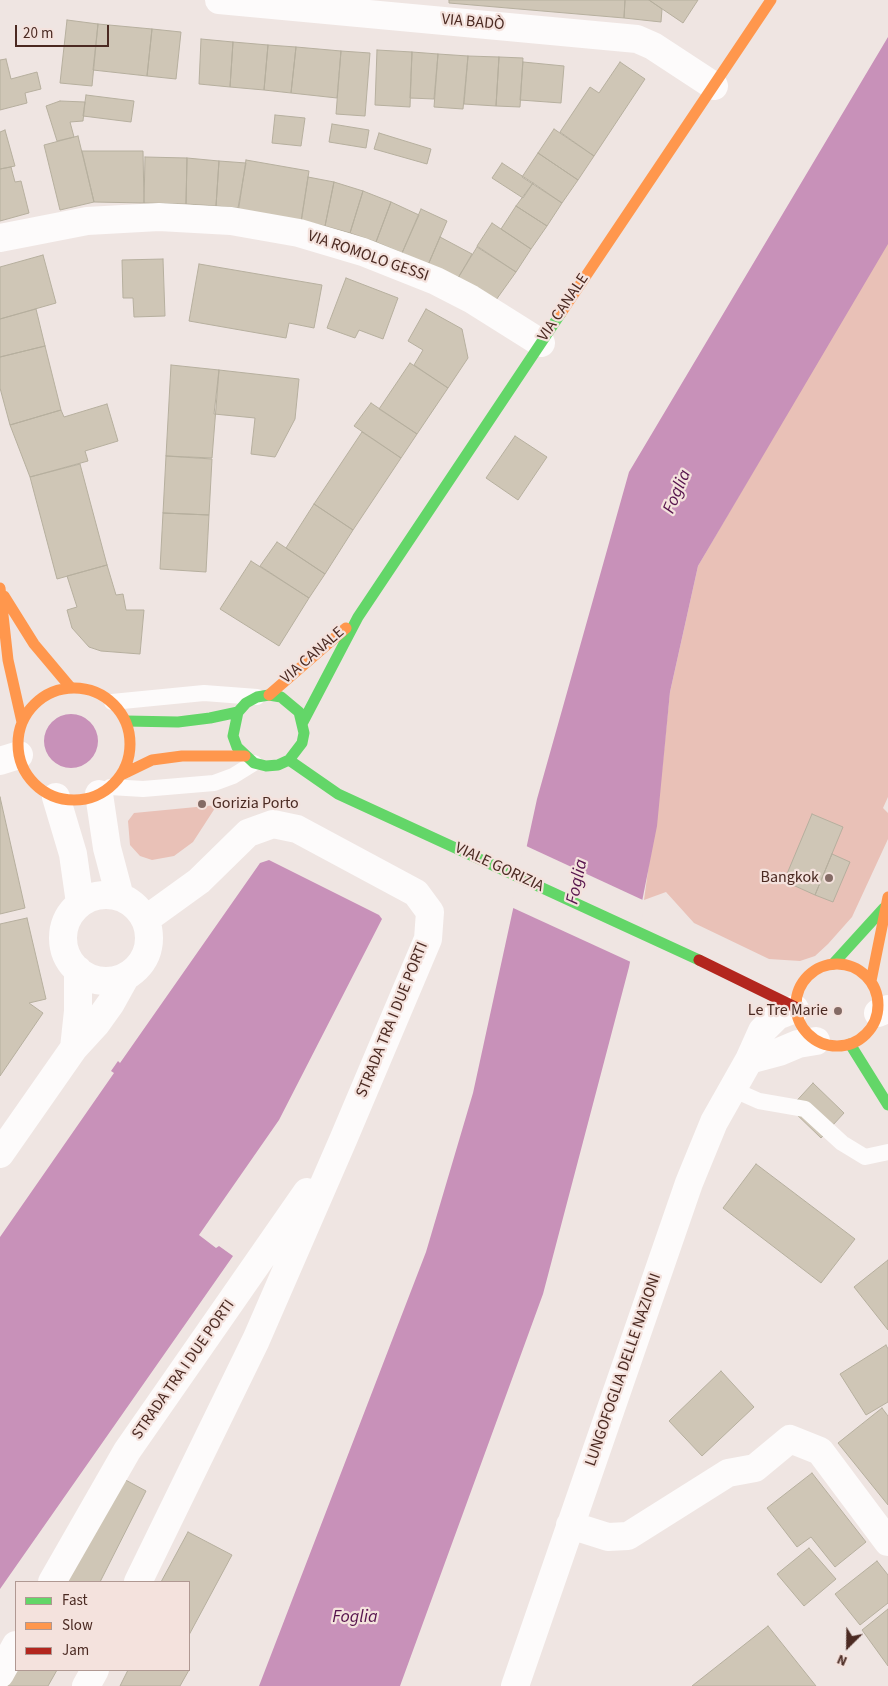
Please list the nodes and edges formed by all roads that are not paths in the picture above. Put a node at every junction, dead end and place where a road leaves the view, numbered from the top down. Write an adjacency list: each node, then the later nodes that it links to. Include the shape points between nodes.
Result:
1 (219, 0): 3 (street, VIA BADÒ, via 637,38)
2 (771, 0): 3 (street, VIA CANALE)
3 (714, 86): 5 (street, VIA CANALE)
4 (0, 238): 5 (street, VIA ROMOLO GESSI, via 87,221 159,217 231,221 291,232 363,252 436,281 472,299)
5 (532, 338): 7 (street, VIA CANALE)
6 (0, 589): 8 (street, via 34,644); 13 (street, via 8,660)
7 (358, 617): 9 (street, VIA CANALE); 14 (street, VIA CANALE)
8 (71, 688): 10 (street, via 86,689); 13 (street, via 42,698)
9 (263, 696): 10 (lane, via 204,693); 11 (street, via 246,703); 14 (street, via 281,697 292,704)
10 (112, 702): 12 (street)
11 (238, 712): 12 (street, via 178,722); 16 (street, via 233,736 237,747)
12 (126, 721): 18 (street, via 130,749)
13 (22, 722): 15 (street)
14 (303, 722): 17 (street, via 302,743)
15 (10, 758): 19 (street, via 39,788)
16 (250, 760): 17 (street, via 272,765); 18 (street, via 182,756 152,760); 18 (lane, via 233,776 214,783 143,789)
17 (289, 760): 28 (street, VIALE GORIZIA, via 338,794)
18 (110, 785): 19 (street, via 85,799); 20 (street, via 107,848)
19 (56, 797): 22 (street, via 73,854)
20 (120, 897): 22 (street, via 99,895); 23 (street, via 135,906)
21 (886, 902): 24 (street); 31 (street)
22 (80, 903): 25 (street, via 69,915 63,936 68,959)
23 (145, 920): 26 (street, via 149,936 147,952 139,966); 40 (street, STRADA TRA I DUE PORTI, via 200,881 248,833 273,824 297,829 416,893 430,912 428,939)
24 (832, 964): 27 (street, via 817,968); 31 (street, via 854,967)
25 (78, 970): 26 (street, via 101,981); 36 (street)
26 (126, 976): 36 (street, via 111,1003)
27 (805, 978): 29 (street); 32 (street, via 796,996)
28 (742, 980): 30 (street, VIALE GORIZIA); 32 (street, VIALE GORIZIA)
29 (788, 980)
30 (772, 981)
31 (871, 982): 33 (street)
32 (795, 1008): 34 (street, via 798,1022); 37 (street, LUNGOFOGLIA DELLE NAZIONI, via 777,1016 762,1031)
33 (883, 1011): 35 (street, via 868,1032)
34 (816, 1041): 35 (street, via 827,1046); 37 (street)
35 (850, 1044): 39 (street)
36 (74, 1048): 42 (street)
37 (749, 1060): 38 (street, LUNGOFOGLIA DELLE NAZIONI)
38 (732, 1089): 41 (lane, via 759,1101 805,1109 842,1143 864,1157); 43 (street, LUNGOFOGLIA DELLE NAZIONI, via 714,1122 689,1183)
39 (888, 1105)
40 (343, 1140): 45 (street, STRADA TRA I DUE PORTI, via 127,1451); 46 (street, STRADA TRA I DUE PORTI, via 256,1340)
41 (888, 1152)
42 (0, 1154)
43 (570, 1525): 44 (street, via 608,1537 628,1536 728,1473 755,1468 790,1439 820,1451); 51 (street, LUNGOFOGLIA DELLE NAZIONI)
44 (888, 1542)
45 (53, 1581)
46 (138, 1581)
47 (15, 1647): 49 (street)
48 (94, 1671): 50 (street)
49 (0, 1674)
50 (86, 1686)
51 (515, 1686)

